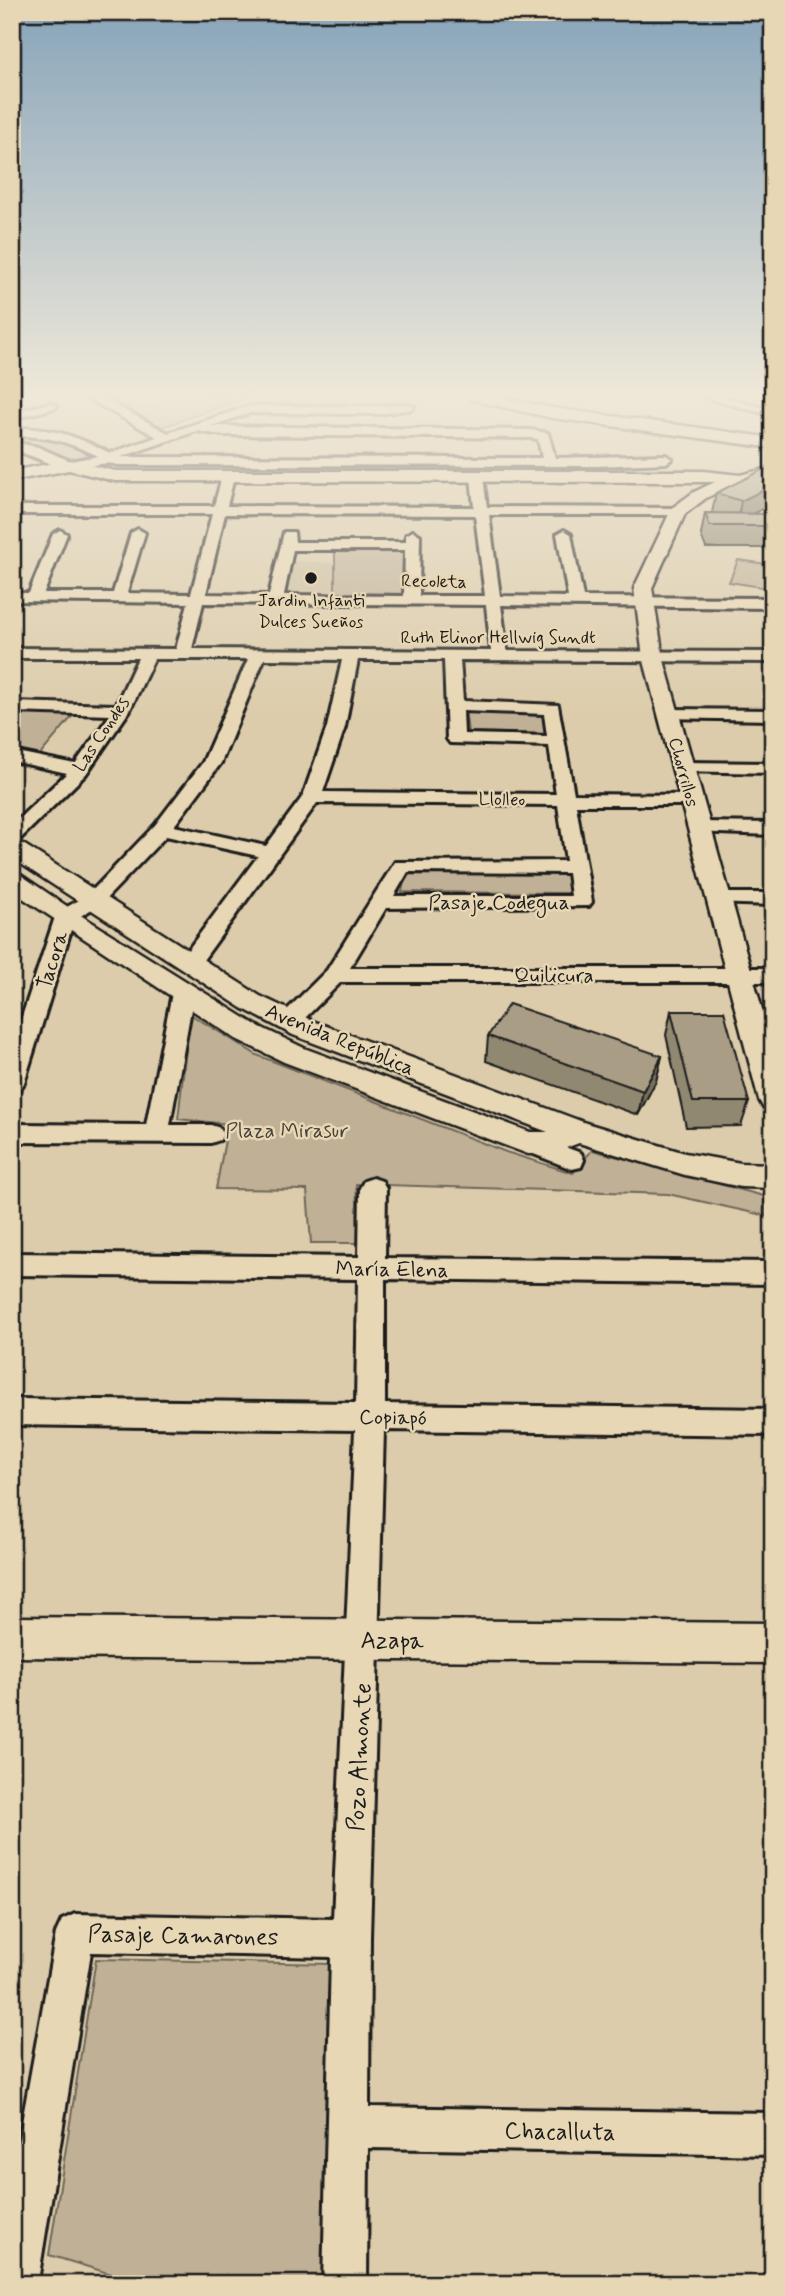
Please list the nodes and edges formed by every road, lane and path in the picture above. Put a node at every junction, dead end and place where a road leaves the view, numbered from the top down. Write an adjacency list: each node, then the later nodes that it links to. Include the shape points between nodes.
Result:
1 (220, 504): 5 (street)
2 (480, 504): 6 (street)
3 (687, 504): 7 (street)
4 (12, 510): 5 (street)
5 (218, 511): 6 (street); 14 (street)
6 (481, 511): 7 (street); 17 (street)
7 (678, 511): 19 (street, Chorrillos, via 643,588)
8 (138, 533): 13 (street)
9 (60, 534): 12 (street)
10 (564, 534): 18 (street)
11 (12, 597): 12 (street, Recoleta)
12 (35, 597): 13 (street, Recoleta)
13 (119, 597): 14 (street, Recoleta)
14 (199, 597): 15 (street, Recoleta); 23 (street)
15 (276, 598): 16 (street, Recoleta); 16 (street, via 288,540 413,541)
16 (411, 600): 17 (street, Recoleta)
17 (492, 601): 18 (street, Recoleta); 27 (street)
18 (576, 601): 19 (street, Recoleta)
19 (646, 602): 20 (street, Recoleta); 28 (street, Chorrillos)
20 (773, 603)
21 (12, 653): 22 (street, Ruth Elinor Hellwig Sundt)
22 (148, 654): 23 (street, Ruth Elinor Hellwig Sundt); 32 (street, Las Condes)
23 (183, 654): 24 (street, Ruth Elinor Hellwig Sundt)
24 (258, 655): 25 (street, Ruth Elinor Hellwig Sundt); 45 (street, via 212,763)
25 (351, 655): 26 (street, Ruth Elinor Hellwig Sundt); 40 (street, via 336,727)
26 (452, 656): 27 (street, Ruth Elinor Hellwig Sundt); 30 (street)
27 (500, 656): 28 (street, Ruth Elinor Hellwig Sundt)
28 (653, 657): 29 (street, Ruth Elinor Hellwig Sundt); 33 (street, Chorrillos)
29 (773, 657)
30 (455, 705): 35 (street, Pasaje Codegua, via 552,709); 35 (street, via 456,739)
31 (12, 707): 32 (street)
32 (122, 710): 39 (street, Las Condes)
33 (668, 714): 34 (street); 37 (street, Chorrillos)
34 (773, 715)
35 (556, 741): 41 (street, Pasaje Codegua)
36 (12, 756): 39 (street)
37 (683, 767): 38 (street); 42 (street, Chorrillos)
38 (773, 768)
39 (80, 770): 46 (street, Las Condes)
40 (312, 797): 41 (street, Llolleo); 48 (street)
41 (566, 799): 42 (street, Llolleo); 49 (street, Pasaje Codegua)
42 (692, 801): 43 (street, Chorrillos)
43 (699, 828): 44 (street); 52 (street, Chorrillos)
44 (773, 828)
45 (162, 829): 48 (street); 51 (street)
46 (12, 836)
47 (12, 847): 51 (street, Avenida República)
48 (271, 853): 56 (street)
49 (577, 867): 54 (street, Pasaje Codegua, via 402,866); 54 (street, Pasaje Codegua, via 582,902)
50 (12, 880): 55 (street, Avenida República)
51 (95, 899): 55 (street); 56 (street, Avenida República)
52 (718, 899): 53 (street); 58 (street, Chorrillos)
53 (773, 900)
54 (382, 902): 57 (street, Pasaje Codegua)
55 (65, 917): 60 (street, Avenida República); 64 (street, Tacora)
56 (190, 962): 61 (street, Avenida República)
57 (335, 975): 58 (street, Quilicura); 61 (street, Pasaje Codegua)
58 (740, 975): 59 (street, Quilicura); 62 (street, Chorrillos)
59 (773, 975)
60 (183, 993): 65 (street, Avenida República, via 268,1042); 68 (street)
61 (289, 1021): 63 (street, Avenida República)
62 (769, 1069): 66 (street, Chorrillos)
63 (428, 1075): 65 (street); 70 (street, Avenida República)
64 (12, 1083)
65 (401, 1095): 70 (street, Avenida República, via 522,1140)
66 (773, 1100)
67 (12, 1133): 68 (street)
68 (156, 1134): 69 (street)
69 (211, 1134)
70 (574, 1145): 71 (street, Avenida República, via 741,1175)
71 (773, 1176)
72 (373, 1188): 74 (street, Pozo Almonte)
73 (12, 1264): 74 (street, María Elena)
74 (373, 1269): 75 (street, María Elena); 77 (street, Pozo Almonte)
75 (773, 1273)
76 (12, 1412): 77 (street, Copiapó)
77 (370, 1417): 78 (street, Copiapó); 80 (street, Pozo Almonte)
78 (773, 1422)
79 (12, 1637): 80 (street, Azapa)
80 (365, 1640): 81 (street, Azapa); 82 (street, Pozo Almonte)
81 (773, 1643)
82 (351, 1938): 83 (street, Pozo Almonte); 85 (street, Pasaje Camarones, via 75,1933)
83 (348, 2127): 84 (street, Chacalluta); 86 (street, Pozo Almonte)
84 (773, 2134)
85 (16, 2281)
86 (345, 2284)

